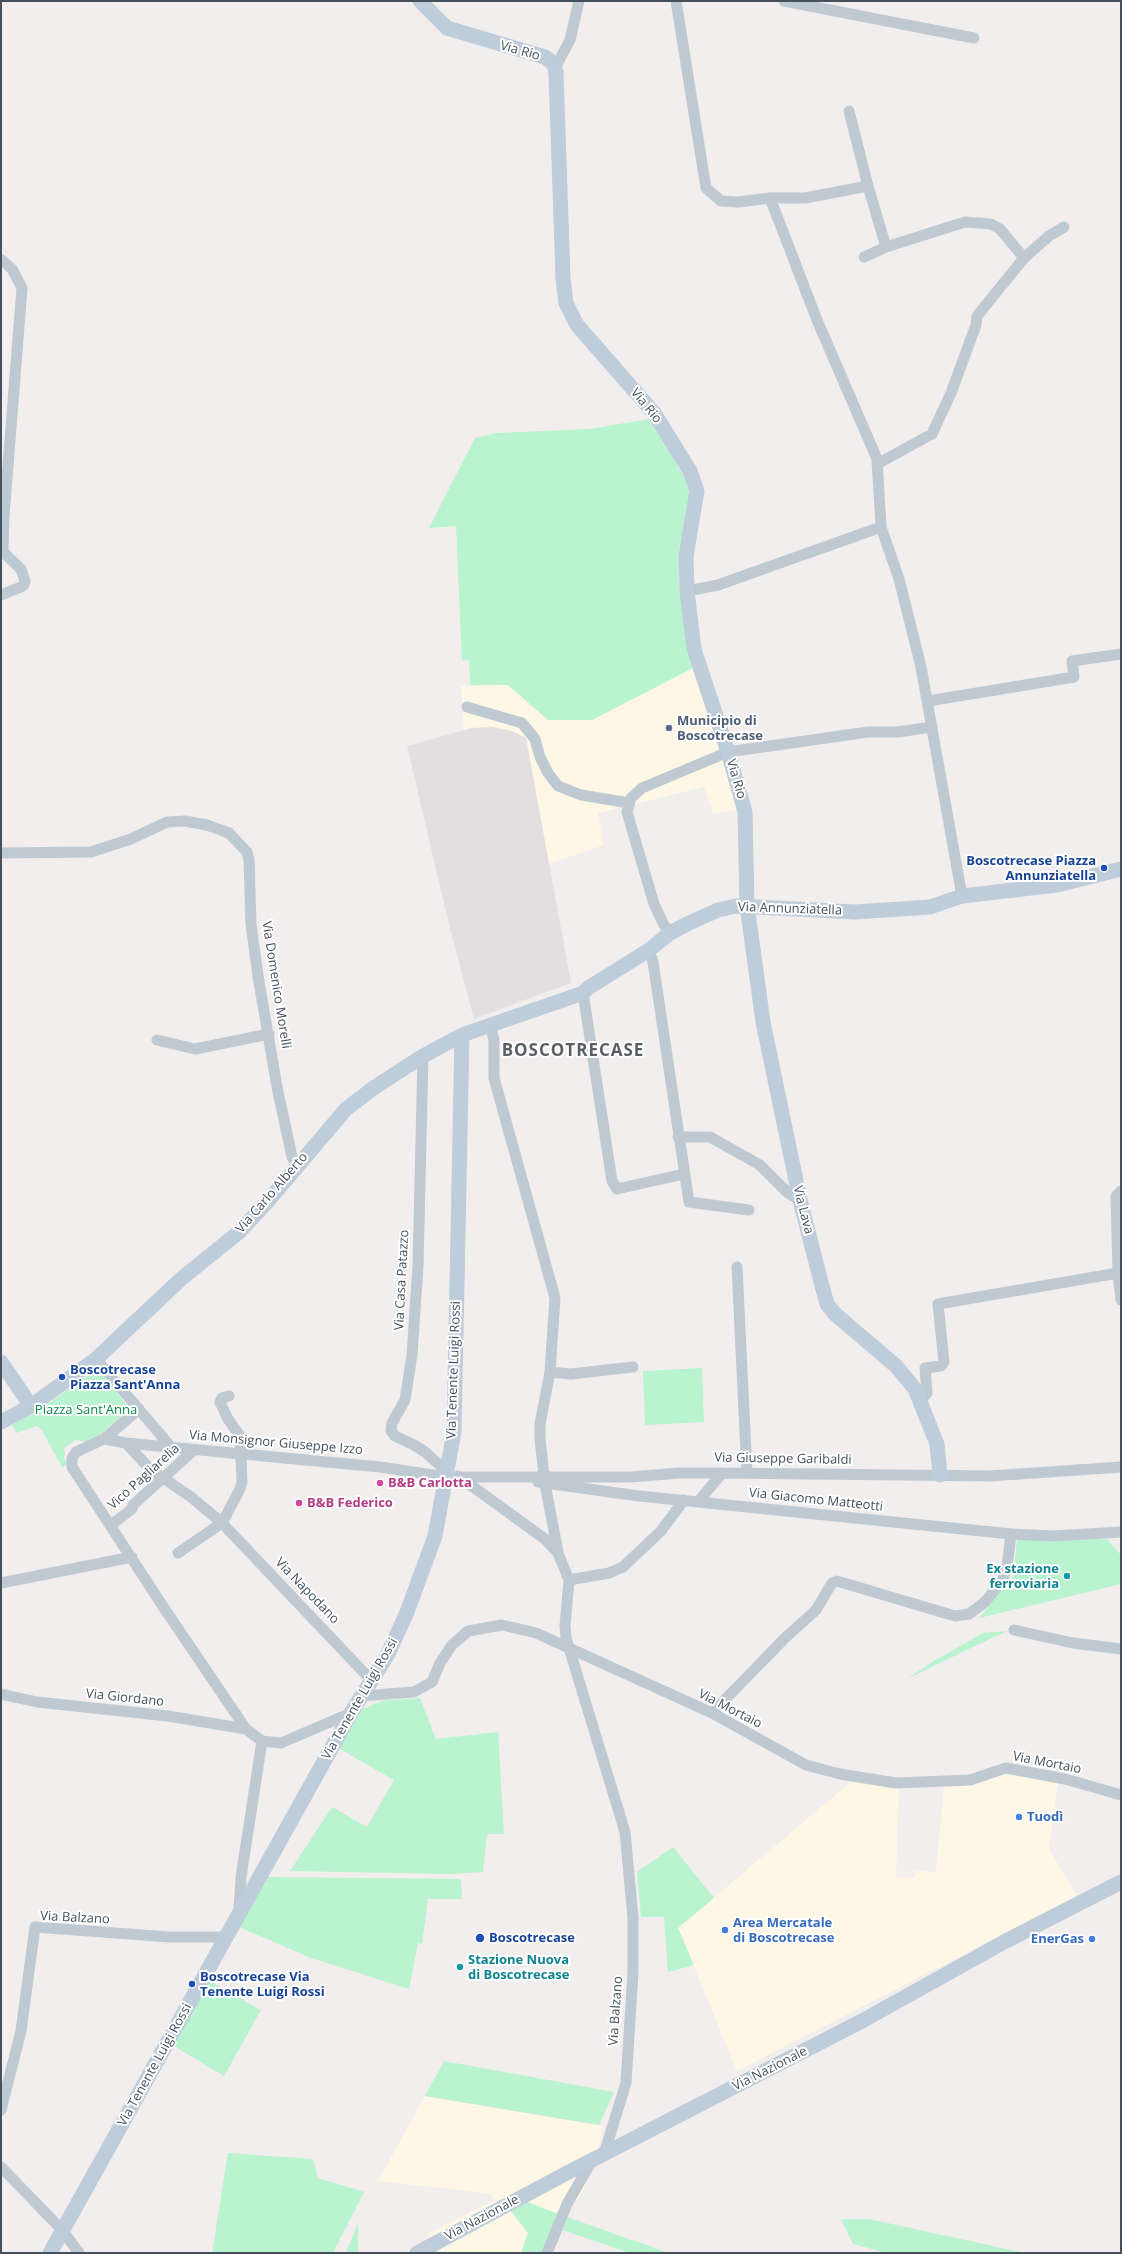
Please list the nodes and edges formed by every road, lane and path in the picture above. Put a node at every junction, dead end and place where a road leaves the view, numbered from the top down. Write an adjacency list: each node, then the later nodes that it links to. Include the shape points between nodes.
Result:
1 (420, 1): 6 (street, Via Rio, via 447,28 545,57)
2 (579, 1): 6 (street, via 570,40)
3 (676, 1): 9 (street, via 706,188 721,201 738,202)
4 (784, 1): 5 (street)
5 (974, 38)
6 (555, 68): 17 (street, Via Rio, via 566,303 577,325 654,413 690,471 697,491 686,556)
7 (849, 111): 8 (street)
8 (868, 186): 9 (street, via 805,198); 11 (street)
9 (770, 198): 15 (street)
10 (1064, 226): 13 (street)
11 (886, 247): 12 (street); 13 (street, via 965,222 980,223 991,224 1000,229)
12 (864, 257)
13 (1024, 258): 15 (street, via 977,316 951,393 932,434)
14 (2, 260): 18 (street, via 12,269 22,288 3,552 21,569 25,581 21,587)
15 (877, 464): 16 (street)
16 (881, 527): 17 (street, via 718,585); 20 (street, via 899,578)
17 (687, 591): 23 (street, Via Rio, via 694,649)
18 (1, 595)
19 (1121, 654): 20 (street, via 1072,661 1074,677)
20 (928, 701): 22 (street)
21 (467, 707): 24 (street, via 522,723 535,739 540,757 558,786 582,795)
22 (932, 727): 23 (street, via 898,732 868,732); 27 (street)
23 (728, 752): 24 (street, via 642,788); 28 (street, Via Rio, via 745,812)
24 (629, 803): 29 (street, via 627,812 654,904)
25 (1, 853): 33 (street, Via Domenico Morelli, via 91,852 131,839 167,822 185,821 230,833 247,852 249,860 252,936)
26 (1121, 869): 27 (street, Via Annunziatella, via 1057,885)
27 (962, 896): 28 (street, Via Annunziatella, via 930,907 892,911 855,912)
28 (747, 905): 29 (street, Via Annunziatella, via 718,910); 41 (street, Via Lava, via 763,1022)
29 (670, 933): 30 (street, Via Annunziatella)
30 (649, 950): 31 (street, Via Annunziatella); 37 (street, via 653,962)
31 (583, 993): 32 (street, Via Annunziatella); 39 (street, via 612,1181 617,1188)
32 (490, 1024): 34 (street, Via Annunziatella); 49 (street, via 494,1040 494,1078 555,1298)
33 (269, 1034): 35 (street, via 195,1049); 38 (street, Via Domenico Morelli, via 292,1158)
34 (462, 1035): 36 (street, Via Carlo Alberto); 63 (street, Via Tenente Luigi Rossi, via 454,1432)
35 (157, 1040)
36 (423, 1056): 38 (street, Via Carlo Alberto, via 346,1109); 63 (street, Via Casa Patazzo, via 418,1266 412,1355 405,1400 392,1423 391,1431 395,1436 425,1452)
37 (678, 1137): 39 (street); 41 (street, via 710,1137 760,1165 788,1193)
38 (297, 1165): 46 (street, Via Carlo Alberto, via 238,1233 181,1278)
39 (684, 1174): 42 (street, via 689,1202)
40 (1121, 1190): 44 (street, via 1116,1196)
41 (800, 1200): 51 (street, Via Lava, via 827,1304 834,1314 896,1366 915,1389)
42 (749, 1210)
43 (737, 1267): 62 (street)
44 (1118, 1273): 45 (street); 51 (street, via 938,1304 944,1362 941,1366 925,1368 927,1393)
45 (1121, 1300)
46 (96, 1359): 52 (street, Via Carlo Alberto); 53 (street)
47 (1, 1362): 52 (street)
48 (633, 1367): 49 (street, via 570,1374)
49 (550, 1372): 66 (street, via 540,1424)
50 (229, 1396): 59 (street, via 222,1398 220,1402 240,1436)
51 (920, 1400): 64 (street, Via Lava, via 936,1444)
52 (31, 1406): 54 (street, Via Carlo Alberto)
53 (139, 1409): 55 (street); 57 (street)
54 (1, 1422)
55 (104, 1439): 56 (street, Via Monsignor Giuseppe Izzo); 70 (street, via 76,1452 72,1458 72,1467)
56 (126, 1443): 57 (street, Via Monsignor Giuseppe Izzo); 65 (street, Via Napodano, via 150,1469)
57 (170, 1447): 58 (street, Via Monsignor Giuseppe Izzo)
58 (194, 1450): 59 (street, Via Monsignor Giuseppe Izzo); 65 (street, Vico Pagliarelia)
59 (242, 1454): 63 (street, Via Monsignor Giuseppe Izzo); 69 (street, via 240,1489)
60 (1121, 1467): 64 (street, Via Giuseppe Garibaldi, via 990,1476)
61 (722, 1473): 62 (street, Via Giuseppe Garibaldi); 66 (street, Via Giuseppe Garibaldi); 68 (street)
62 (747, 1473): 64 (street, Via Giuseppe Garibaldi)
63 (450, 1475): 66 (street, Via Giacomo Matteotti); 73 (street, via 545,1539); 81 (street, Via Tenente Luigi Rossi, via 435,1536 407,1612 388,1654)
64 (940, 1475)
65 (163, 1478): 69 (street, Via Napodano); 70 (street, Vico Pagliarelia, via 133,1505 132,1510)
66 (545, 1480): 67 (street, Via Giacomo Matteotti); 73 (street)
67 (684, 1500): 68 (street, Via Giacomo Matteotti); 76 (street, via 661,1531 623,1567 609,1573)
68 (698, 1502): 72 (street, Via Giacomo Matteotti)
69 (222, 1523): 74 (street); 81 (street, Via Napodano)
70 (112, 1525): 75 (street)
71 (1121, 1532): 72 (street, Via Giacomo Matteotti, via 1053,1536)
72 (1011, 1534): 85 (street, via 1007,1567 1002,1581 985,1602 969,1614 955,1616 837,1581 832,1583 816,1610)
73 (558, 1553): 76 (street)
74 (178, 1554)
75 (132, 1557): 77 (street); 86 (street)
76 (569, 1580): 80 (street, Via Balzano, via 565,1626)
77 (1, 1583)
78 (1014, 1630): 79 (street, via 1073,1643)
79 (1121, 1649)
80 (570, 1650): 83 (street, Via Mortaio, via 536,1633 502,1625 468,1631 452,1645 432,1682 414,1692); 85 (street, Via Mortaio); 93 (street, Via Balzano, via 624,1832 633,1918 633,1972 626,2083)
81 (371, 1680): 83 (street, Via Tenente Luigi Rossi)
82 (1, 1694): 86 (street, Via Giordano, via 37,1702 168,1716)
83 (361, 1696): 84 (street, Via Tenente Luigi Rossi)
84 (351, 1713): 87 (street, via 281,1743); 90 (street, Via Tenente Luigi Rossi)
85 (712, 1713): 88 (street, Via Mortaio, via 806,1765 840,1774 896,1784 970,1780 1006,1768 1065,1779)
86 (246, 1729): 87 (street)
87 (262, 1741): 90 (street, via 241,1877)
88 (1121, 1795)
89 (1121, 1882): 93 (street, Via Nazionale, via 1004,1942 862,2021)
90 (239, 1913): 91 (street, Via Tenente Luigi Rossi)
91 (226, 1937): 92 (street, Via Balzano, via 169,1937 35,1927 21,2031); 95 (street, Via Tenente Luigi Rossi)
92 (1, 2110)
93 (599, 2156): 96 (street, Via Nazionale); 99 (street, Via Balzano, via 567,2204)
94 (1, 2167): 95 (street)
95 (63, 2231): 97 (street, Via Tenente Luigi Rossi); 98 (street)
96 (425, 2251)
97 (50, 2253)
98 (79, 2253)
99 (547, 2253)

